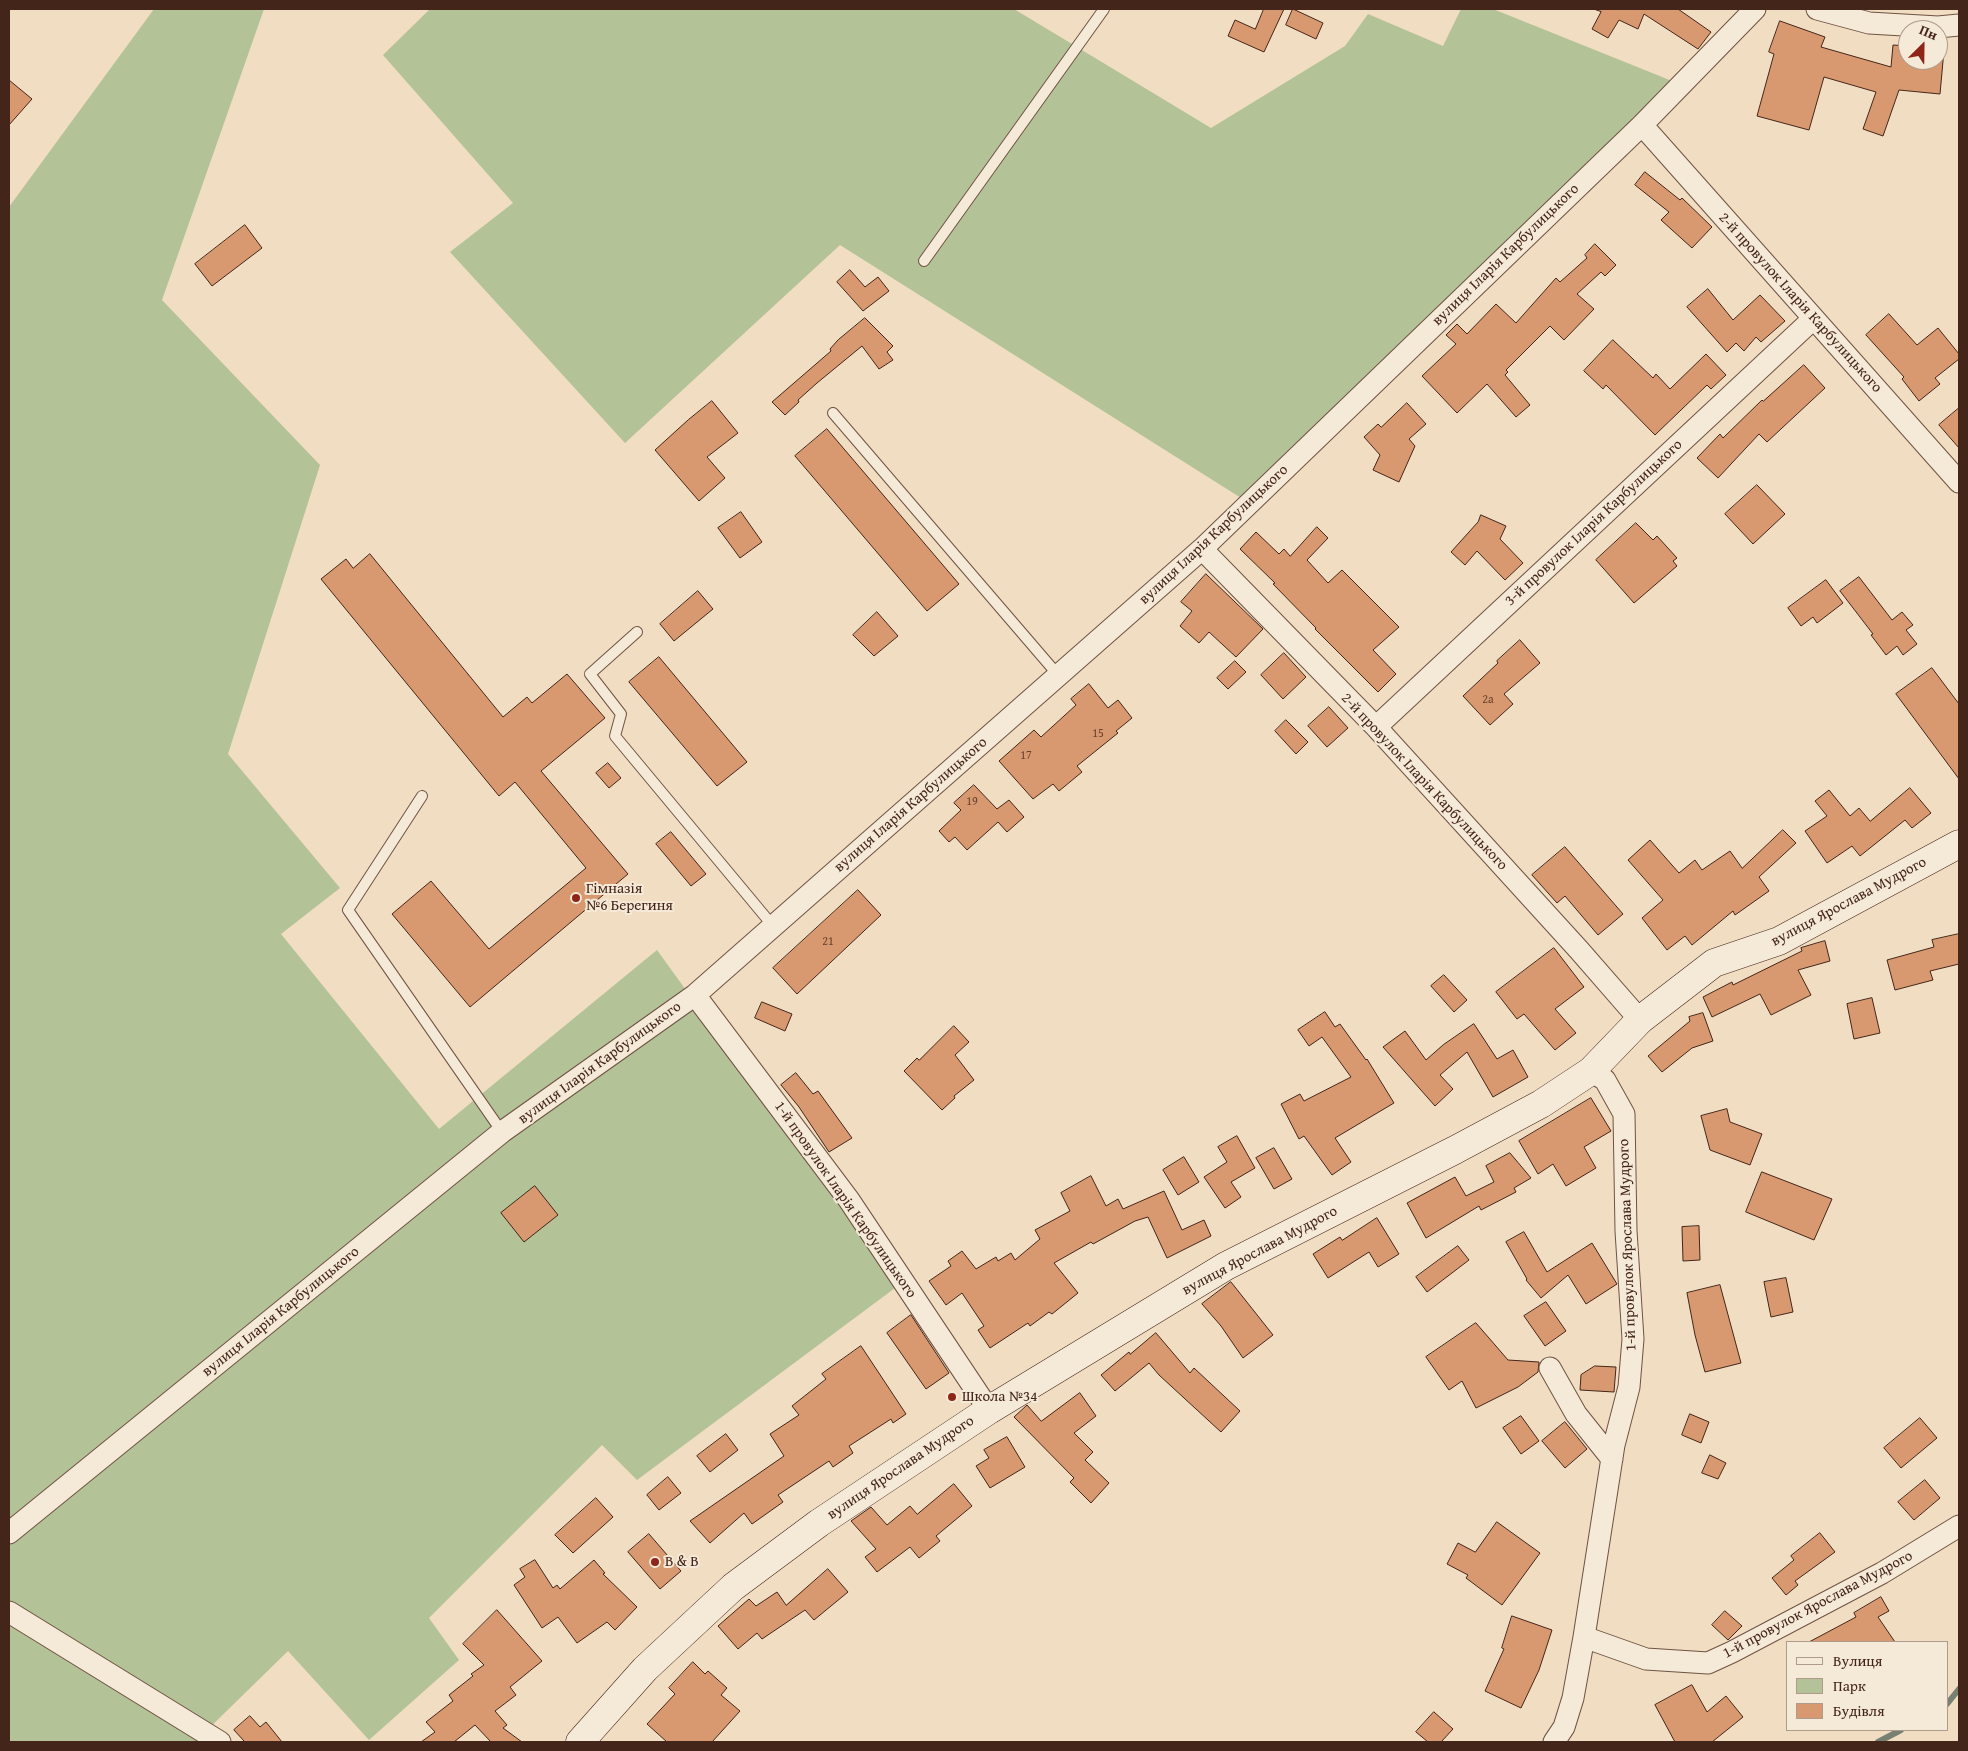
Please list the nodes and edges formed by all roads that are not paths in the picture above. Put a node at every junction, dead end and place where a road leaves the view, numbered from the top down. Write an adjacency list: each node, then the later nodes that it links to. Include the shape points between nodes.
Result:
1 (1104, 9): 6 (lane)
2 (1755, 9): 5 (street, вулиця Іларія Карбулицького)
3 (1817, 9): 4 (street, via 1870,23)
4 (1959, 25)
5 (1642, 125): 7 (street, 2-й провулок Іларія Карбулицького); 10 (street, вулиця Іларія Карбулицького)
6 (924, 262)
7 (1813, 319): 9 (street, 2-й провулок Іларія Карбулицького); 13 (street, 3-й провулок Іларія Карбулицького)
8 (833, 413): 12 (lane)
9 (1959, 482)
10 (1202, 549): 12 (street, вулиця Іларія Карбулицького); 13 (street, 2-й провулок Іларія Карбулицького)
11 (637, 632): 16 (lane, via 590,674 621,714 614,736)
12 (1058, 676): 16 (street, вулиця Іларія Карбулицького)
13 (1376, 727): 18 (street, 2-й провулок Іларія Карбулицького)
14 (422, 796): 20 (lane, via 348,910)
15 (1959, 844): 18 (main road, вулиця Ярослава Мудрого, via 1779,942 1714,963)
16 (773, 926): 17 (street, вулиця Іларія Карбулицького)
17 (695, 995): 20 (street, вулиця Іларія Карбулицького); 22 (street, 1-й провулок Іларія Карбулицького, via 849,1200)
18 (1640, 1020): 19 (main road, вулиця Ярослава Мудрого)
19 (1591, 1071): 22 (main road, вулиця Ярослава Мудрого, via 1541,1104 1455,1150 1226,1266); 23 (street, 1-й провулок Ярослава Мудрого, via 1605,1080 1624,1114 1626,1230 1633,1339 1629,1387)
20 (502, 1132): 25 (street, вулиця Іларія Карбулицького)
21 (1550, 1368): 23 (street, via 1576,1414)
22 (989, 1410): 29 (main road, вулиця Ярослава Мудрого, via 819,1523 733,1587 645,1669)
23 (1612, 1459): 27 (street, 1-й провулок Ярослава Мудрого)
24 (1959, 1526): 27 (street, 1-й провулок Ярослава Мудрого, via 1882,1573 1708,1663 1646,1659)
25 (9, 1533)
26 (9, 1612): 28 (street)
27 (1584, 1637): 30 (street, 1-й провулок Ярослава Мудрого, via 1573,1698 1564,1727)
28 (220, 1742)
29 (580, 1742)
30 (1554, 1742)

